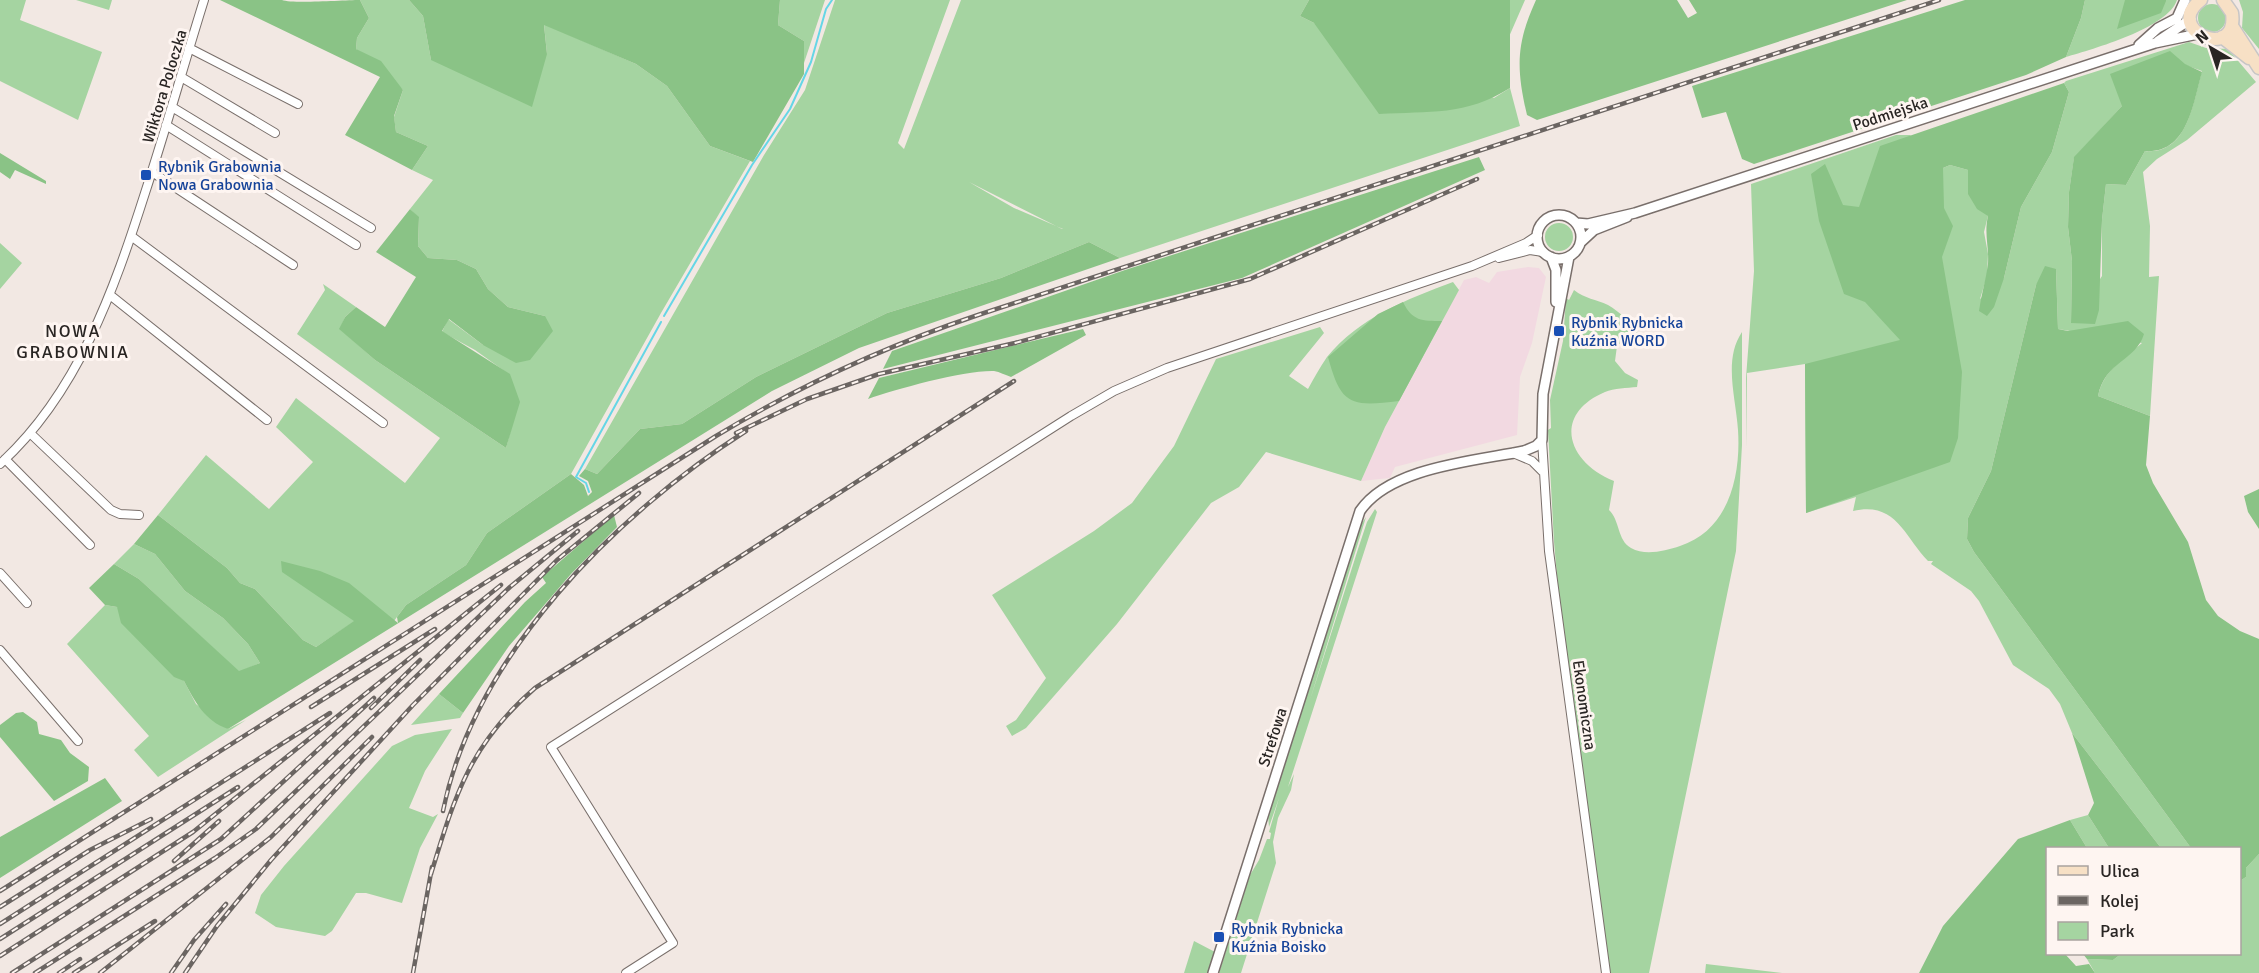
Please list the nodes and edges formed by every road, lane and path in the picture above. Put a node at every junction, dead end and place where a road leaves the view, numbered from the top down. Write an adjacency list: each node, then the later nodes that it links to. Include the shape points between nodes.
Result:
1 (204, 0): 9 (street, Wiktora Poloczka)
2 (2223, 0): 5 (main road, via 2232,13)
3 (2194, 1): 4 (main road); 10 (street)
4 (2190, 19): 6 (main road); 8 (street, Podmiejska)
5 (2232, 26): 7 (main road); 11 (main road)
6 (2198, 34): 7 (main road, via 2210,39); 8 (street, Podmiejska)
7 (2222, 37): 11 (main road)
8 (2155, 43): 10 (street, Podmiejska)
9 (189, 48): 12 (street, Wiktora Poloczka); 13 (street)
10 (2135, 49): 18 (street, Podmiejska)
11 (2258, 66)
12 (181, 77): 14 (street, Wiktora Poloczka); 16 (street)
13 (297, 104)
14 (172, 107): 15 (street, Wiktora Poloczka); 20 (street)
15 (166, 125): 17 (street, Wiktora Poloczka); 24 (street)
16 (275, 133)
17 (152, 172): 22 (street, Wiktora Poloczka); 28 (street)
18 (1635, 213): 19 (street, Podmiejska); 23 (street, Podmiejska, via 1594,230)
19 (1576, 223): 21 (street, via 1565,216 1553,216 1543,223); 23 (street)
20 (371, 228)
21 (1538, 235): 25 (street); 27 (street)
22 (131, 236): 29 (street, Wiktora Poloczka); 32 (street)
23 (1581, 242): 26 (street)
24 (356, 244)
25 (1547, 255): 26 (street); 27 (street, via 1530,250); 30 (street, Ekonomiczna, via 1556,270)
26 (1569, 257): 30 (street, Ekonomiczna)
27 (1491, 259): 44 (street, via 1196,357 1114,392 551,747 673,943)
28 (293, 265)
29 (110, 295): 31 (street); 33 (street, Wiktora Poloczka, via 74,368)
30 (1556, 316): 34 (street, Ekonomiczna, via 1543,394)
31 (267, 420)
32 (383, 423)
33 (30, 433): 36 (street, Wiktora Poloczka); 38 (street, via 111,510)
34 (1542, 440): 35 (street, via 1533,448); 37 (street, Ekonomiczna)
35 (1513, 453): 37 (street, via 1532,461); 45 (street, Strefowa, via 1405,478 1377,492 1360,511)
36 (3, 461): 39 (street)
37 (1543, 472): 46 (street, Ekonomiczna, via 1549,551)
38 (139, 515)
39 (90, 545)
40 (0, 573): 41 (street)
41 (27, 603)
42 (0, 650): 43 (street)
43 (78, 741)
44 (626, 973)
45 (1213, 973)
46 (1605, 973)

